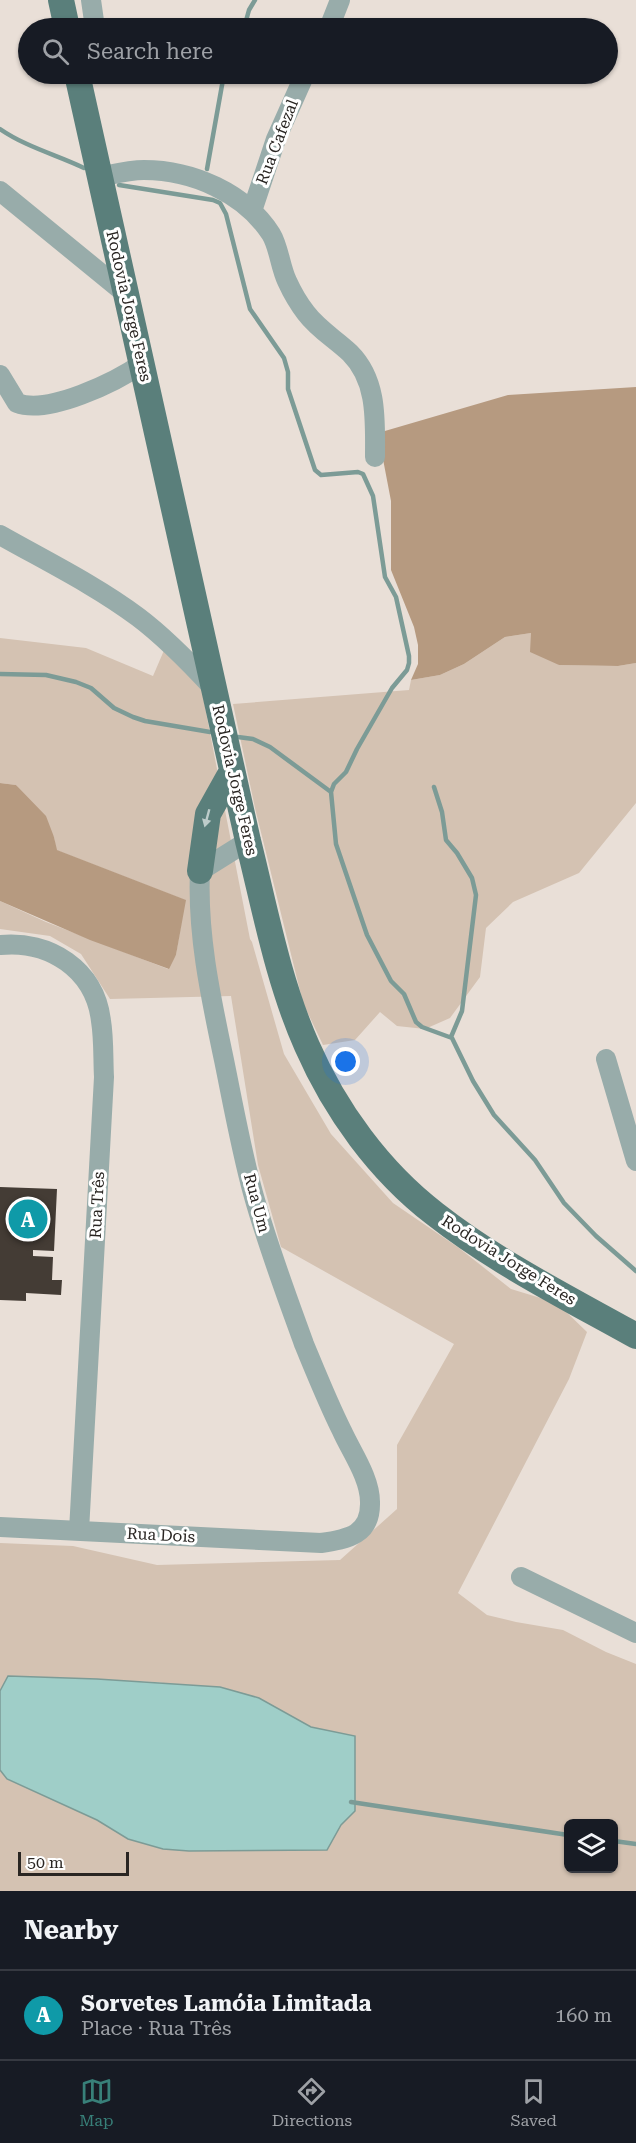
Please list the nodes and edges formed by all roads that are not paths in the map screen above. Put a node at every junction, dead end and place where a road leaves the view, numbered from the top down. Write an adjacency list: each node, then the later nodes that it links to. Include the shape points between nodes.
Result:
1 (61, 0): 4 (main road)
2 (91, 0): 5 (street)
3 (340, 0): 6 (street)
4 (65, 18)
5 (94, 18)
6 (333, 18)
7 (79, 84): 9 (main road, Rodovia Jorge Feres)
8 (301, 84): 11 (street, Rua Cafezal, via 276,139)
9 (99, 177): 11 (street, Rua Cafezal, via 145,170 185,176 213,185); 12 (main road, Rodovia Jorge Feres)
10 (0, 191): 12 (street)
11 (252, 211): 15 (street, Rua Cafezal, via 272,235 287,281 306,313 351,355 365,376 374,398)
12 (126, 294): 13 (main road, Rodovia Jorge Feres)
13 (142, 363): 14 (street, via 103,386 35,406 17,403); 17 (main road, Rodovia Jorge Feres)
14 (0, 375)
15 (375, 457)
16 (0, 535): 17 (street, via 137,616)
17 (214, 689): 18 (main road, Rodovia Jorge Feres)
18 (231, 771): 19 (main road, Rodovia Jorge Feres); 20 (main road, one-way to 20, via 208,814)
19 (248, 841): 20 (street); 24 (main road, Rodovia Jorge Feres, via 290,1002 306,1044 350,1124 390,1173 434,1213 484,1248)
20 (200, 871): 27 (street, Rua Um, via 200,913 210,993 253,1192 305,1345 370,1491 367,1521 359,1533 348,1539)
21 (0, 945): 26 (street, Rua Três, via 38,946 61,957 81,974 101,1019 104,1077)
22 (606, 1059): 23 (street)
23 (636, 1161)
24 (636, 1336)
25 (0, 1527): 26 (street, Rua Dois)
26 (79, 1531): 27 (street, Rua Dois)
27 (321, 1543)
28 (521, 1577): 29 (street)
29 (636, 1633)

